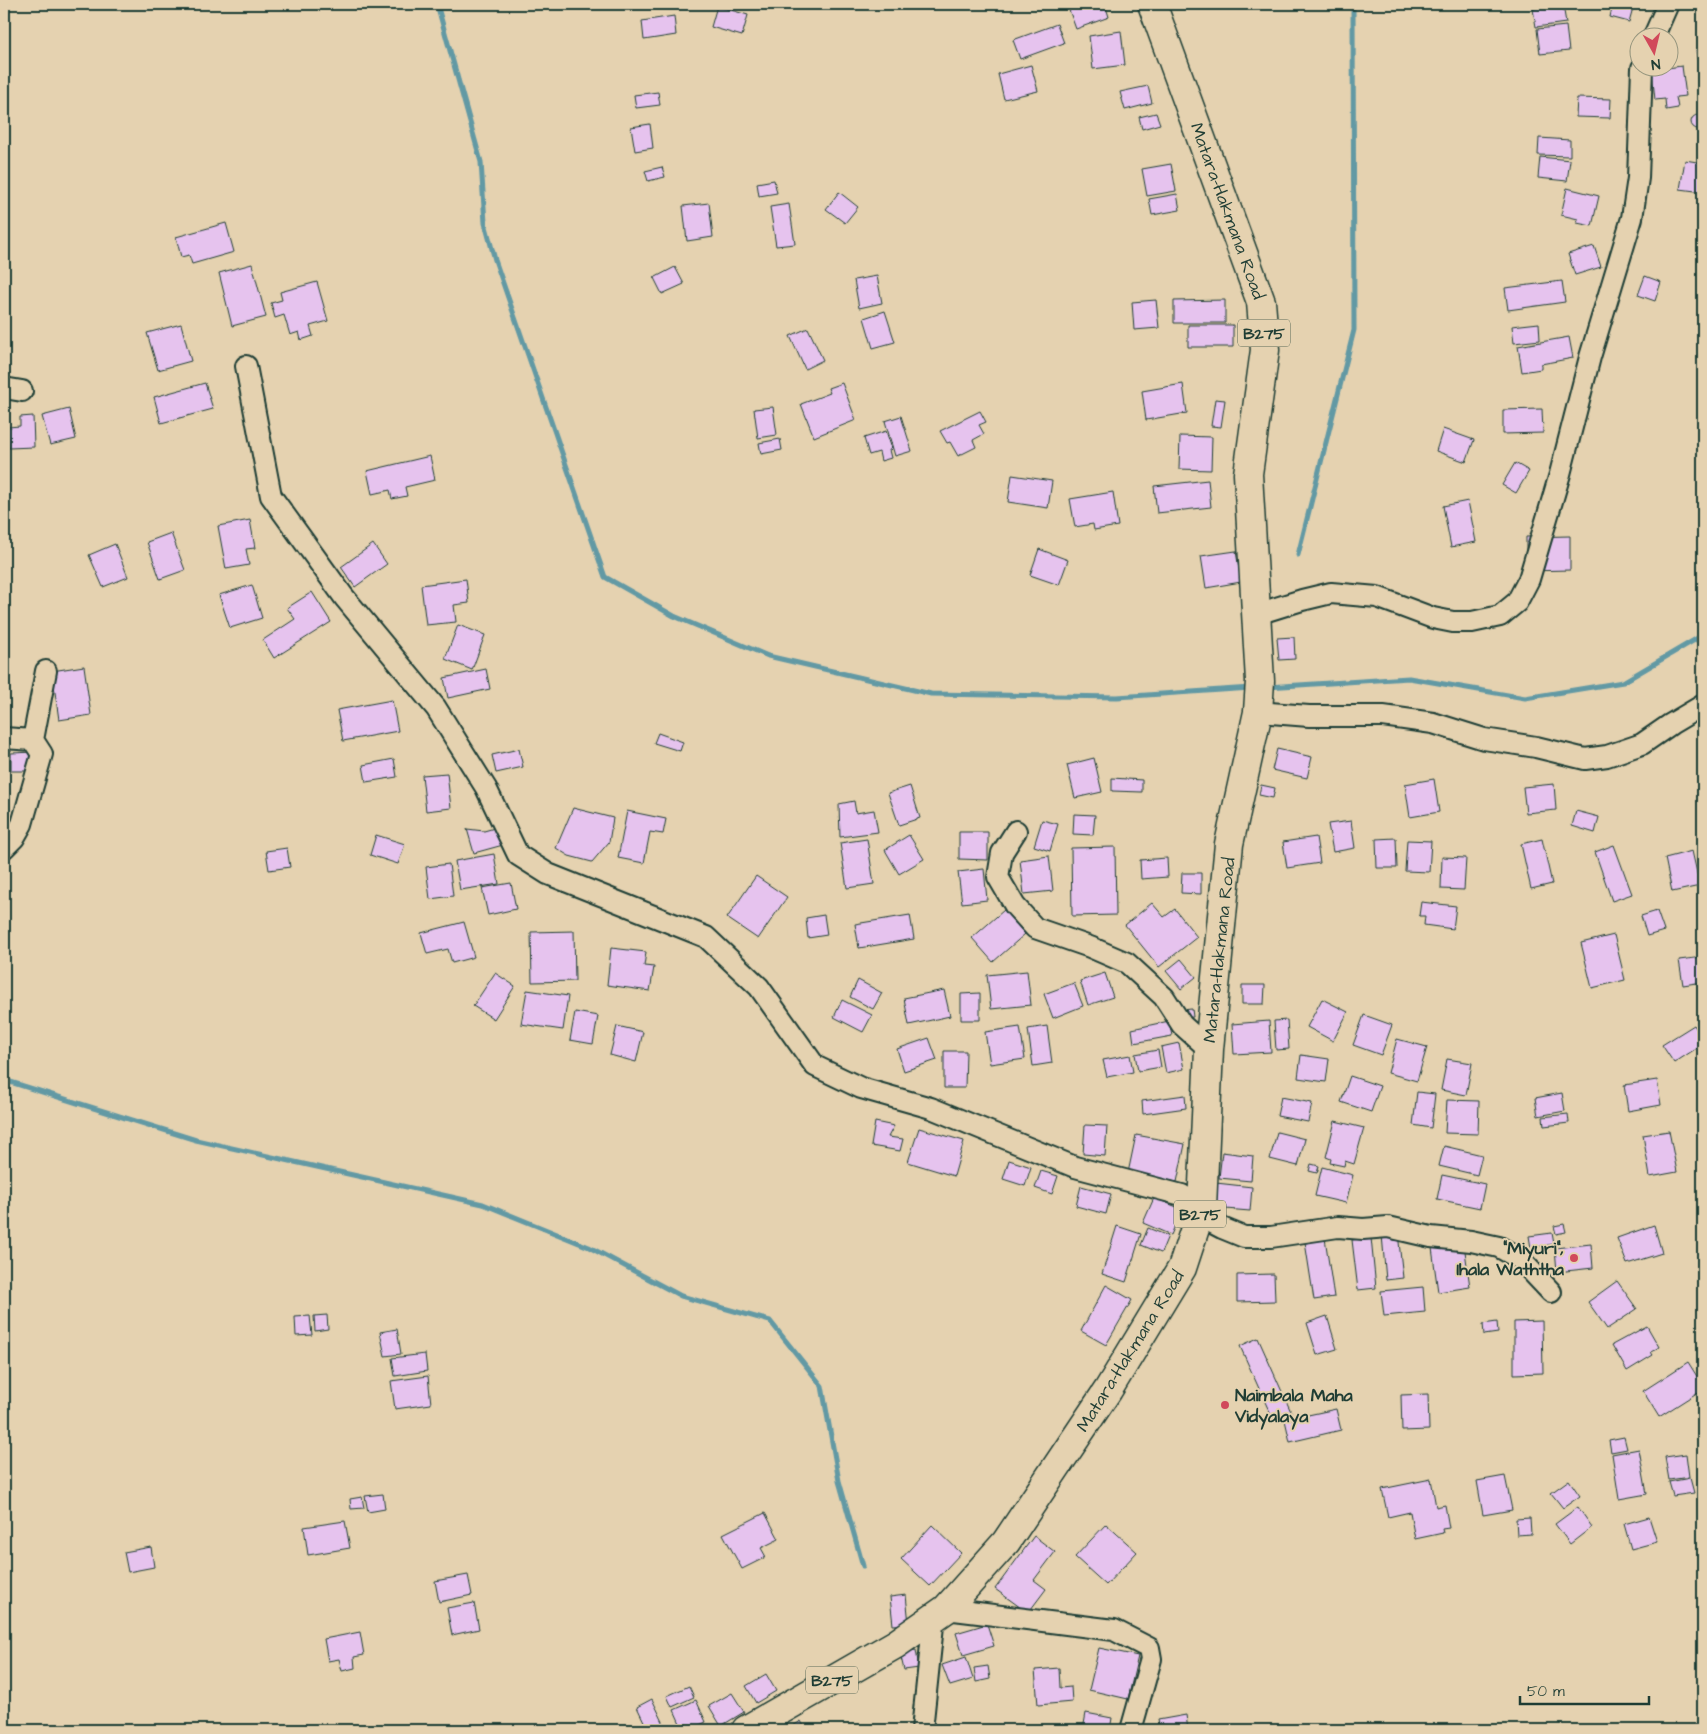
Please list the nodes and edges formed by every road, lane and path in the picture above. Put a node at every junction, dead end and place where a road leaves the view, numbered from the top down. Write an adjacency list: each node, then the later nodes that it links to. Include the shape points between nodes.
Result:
1 (1152, 4): 6 (main road, Matara-Hakmana Road / B275, via 1261,302 1265,350 1248,474)
2 (1668, 4): 3 (street)
3 (1658, 28)
4 (1642, 78): 6 (street, via 1638,178 1632,218 1529,579 1516,602 1500,616 1472,622 1433,618 1377,597 1331,593)
5 (246, 366): 15 (street, via 271,496 344,597 436,708 486,788 518,855 548,874 706,937 759,987 814,1066 861,1088 931,1108 1075,1167 1182,1195)
6 (1257, 614): 9 (main road, Matara-Hakmana Road / B275)
7 (46, 671): 11 (street)
8 (1703, 705): 9 (street, via 1642,744 1607,756 1584,759 1484,739 1433,724 1383,716)
9 (1258, 712): 14 (main road, Matara-Hakmana Road / B275, via 1229,844)
10 (4, 738): 11 (street)
11 (33, 740): 13 (street, via 42,754 22,824)
12 (1016, 832): 14 (street, via 1002,853 998,877 1015,906 1035,928 1127,963 1164,997 1182,1025)
13 (4, 848)
14 (1209, 1049): 15 (main road, Matara-Hakmana Road / B275)
15 (1201, 1211): 16 (street, via 1222,1228 1244,1237 1271,1237 1338,1227 1388,1227 1431,1238 1499,1247 1520,1259); 17 (main road, Matara-Hakmana Road / B275, via 1182,1268 1108,1390 1006,1542)
16 (1551, 1292)
17 (940, 1612): 18 (main road, Matara-Hakmana Road / B275, via 896,1644); 19 (street); 20 (street, via 1114,1630 1149,1648 1150,1659)
18 (746, 1730)
19 (922, 1730)
20 (1131, 1730)

